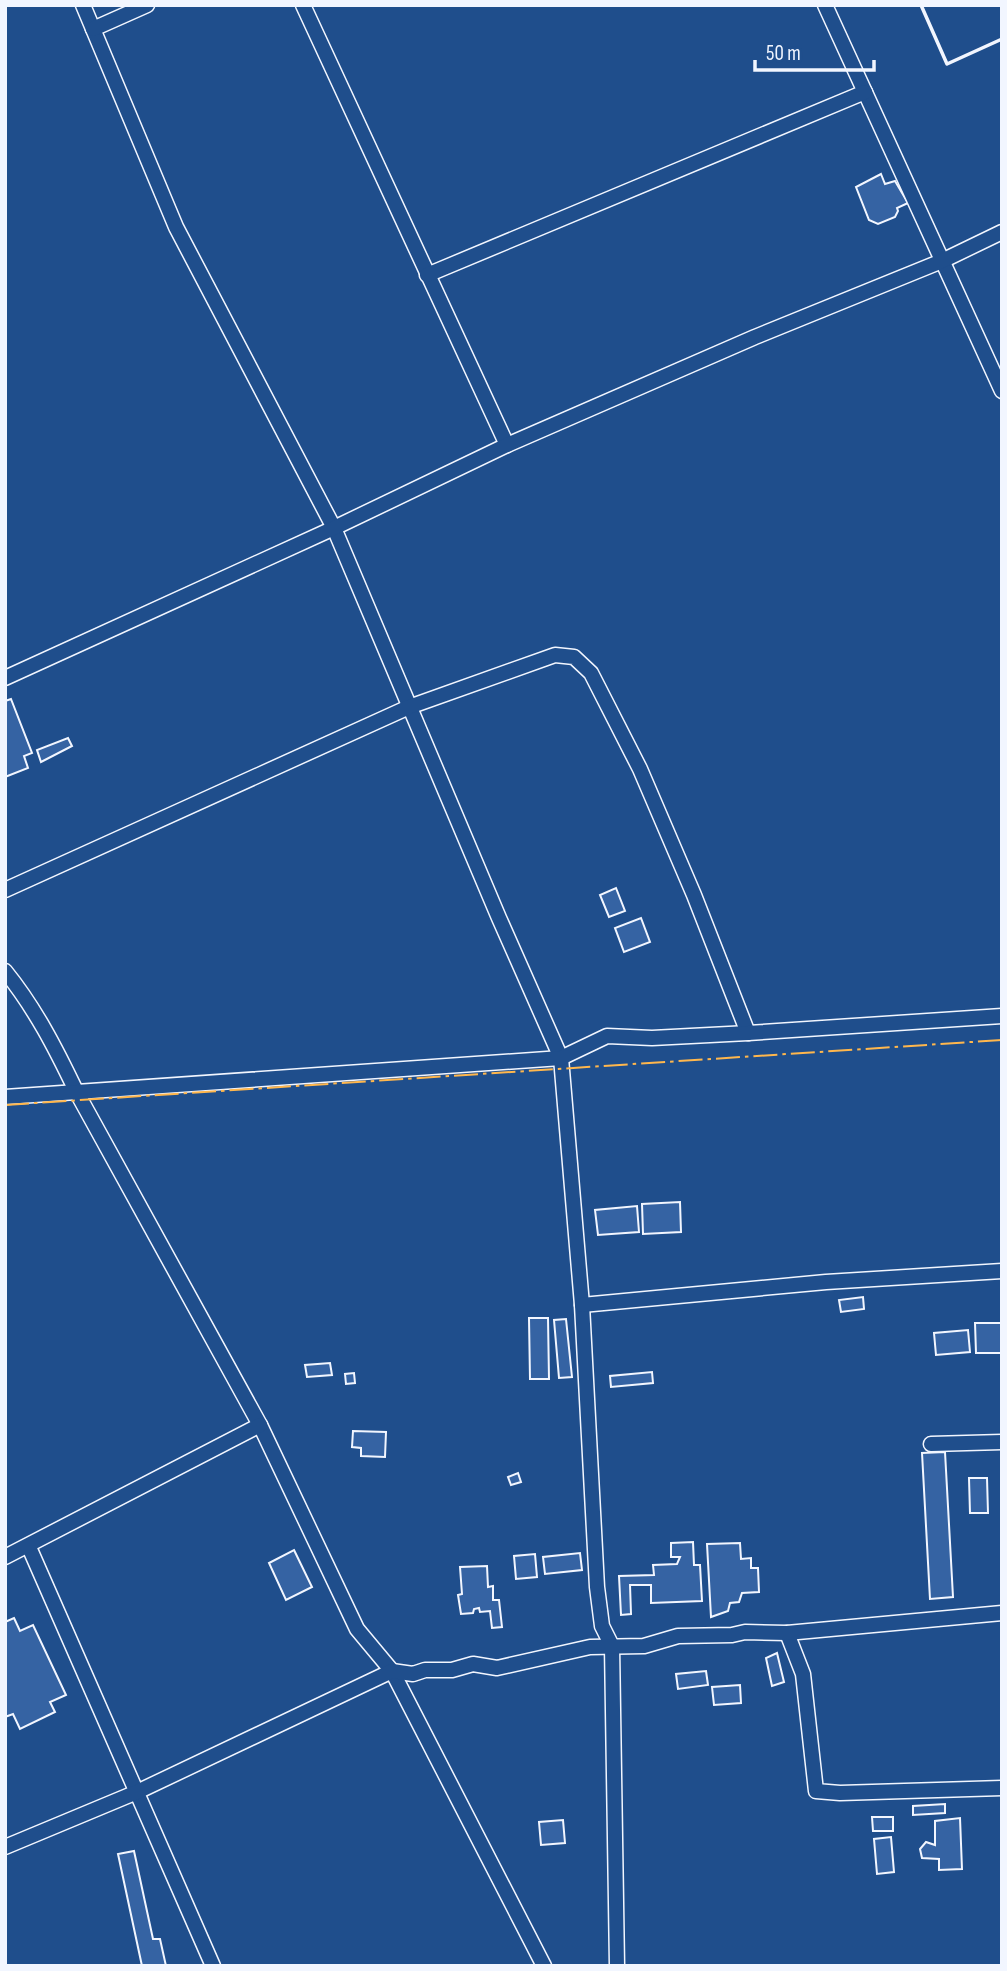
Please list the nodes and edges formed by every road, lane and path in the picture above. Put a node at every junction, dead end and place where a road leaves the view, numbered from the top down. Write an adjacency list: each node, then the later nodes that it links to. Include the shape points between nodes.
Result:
1 (83, 5): 5 (street)
2 (147, 5): 5 (street)
3 (303, 5): 9 (street)
4 (825, 5): 6 (street)
5 (93, 29): 12 (street, via 176,227)
6 (865, 92): 8 (street); 9 (street)
7 (1002, 232): 8 (street)
8 (942, 261): 10 (street); 11 (street)
9 (427, 275): 11 (street)
10 (1002, 391)
11 (507, 445): 12 (street)
12 (334, 528): 13 (street); 14 (street)
13 (5, 678)
14 (409, 707): 15 (street); 18 (street, via 555,655 574,657 591,673 640,769 695,895); 19 (street)
15 (5, 890)
16 (5, 971): 20 (street, via 34,1011)
17 (1002, 1016): 18 (street)
18 (748, 1033): 19 (street, via 607,1036)
19 (561, 1058): 20 (street); 23 (street)
20 (76, 1091): 21 (street); 24 (street)
21 (5, 1097)
22 (1002, 1271): 23 (street)
23 (582, 1305): 31 (street, via 597,1587 602,1626)
24 (260, 1425): 27 (street); 32 (street, via 357,1629)
25 (1002, 1442): 26 (street)
26 (931, 1444)
27 (29, 1547): 28 (street); 34 (street)
28 (5, 1557)
29 (1002, 1613): 30 (street)
30 (787, 1633): 31 (street, via 678,1636 644,1646); 33 (street, via 803,1674 816,1791)
31 (612, 1646): 32 (street, via 497,1668 473,1664 413,1674); 38 (street)
32 (392, 1671): 34 (street); 37 (street)
33 (1002, 1788)
34 (137, 1792): 35 (street); 36 (street)
35 (5, 1847)
36 (213, 1966)
37 (544, 1966)
38 (617, 1966)

